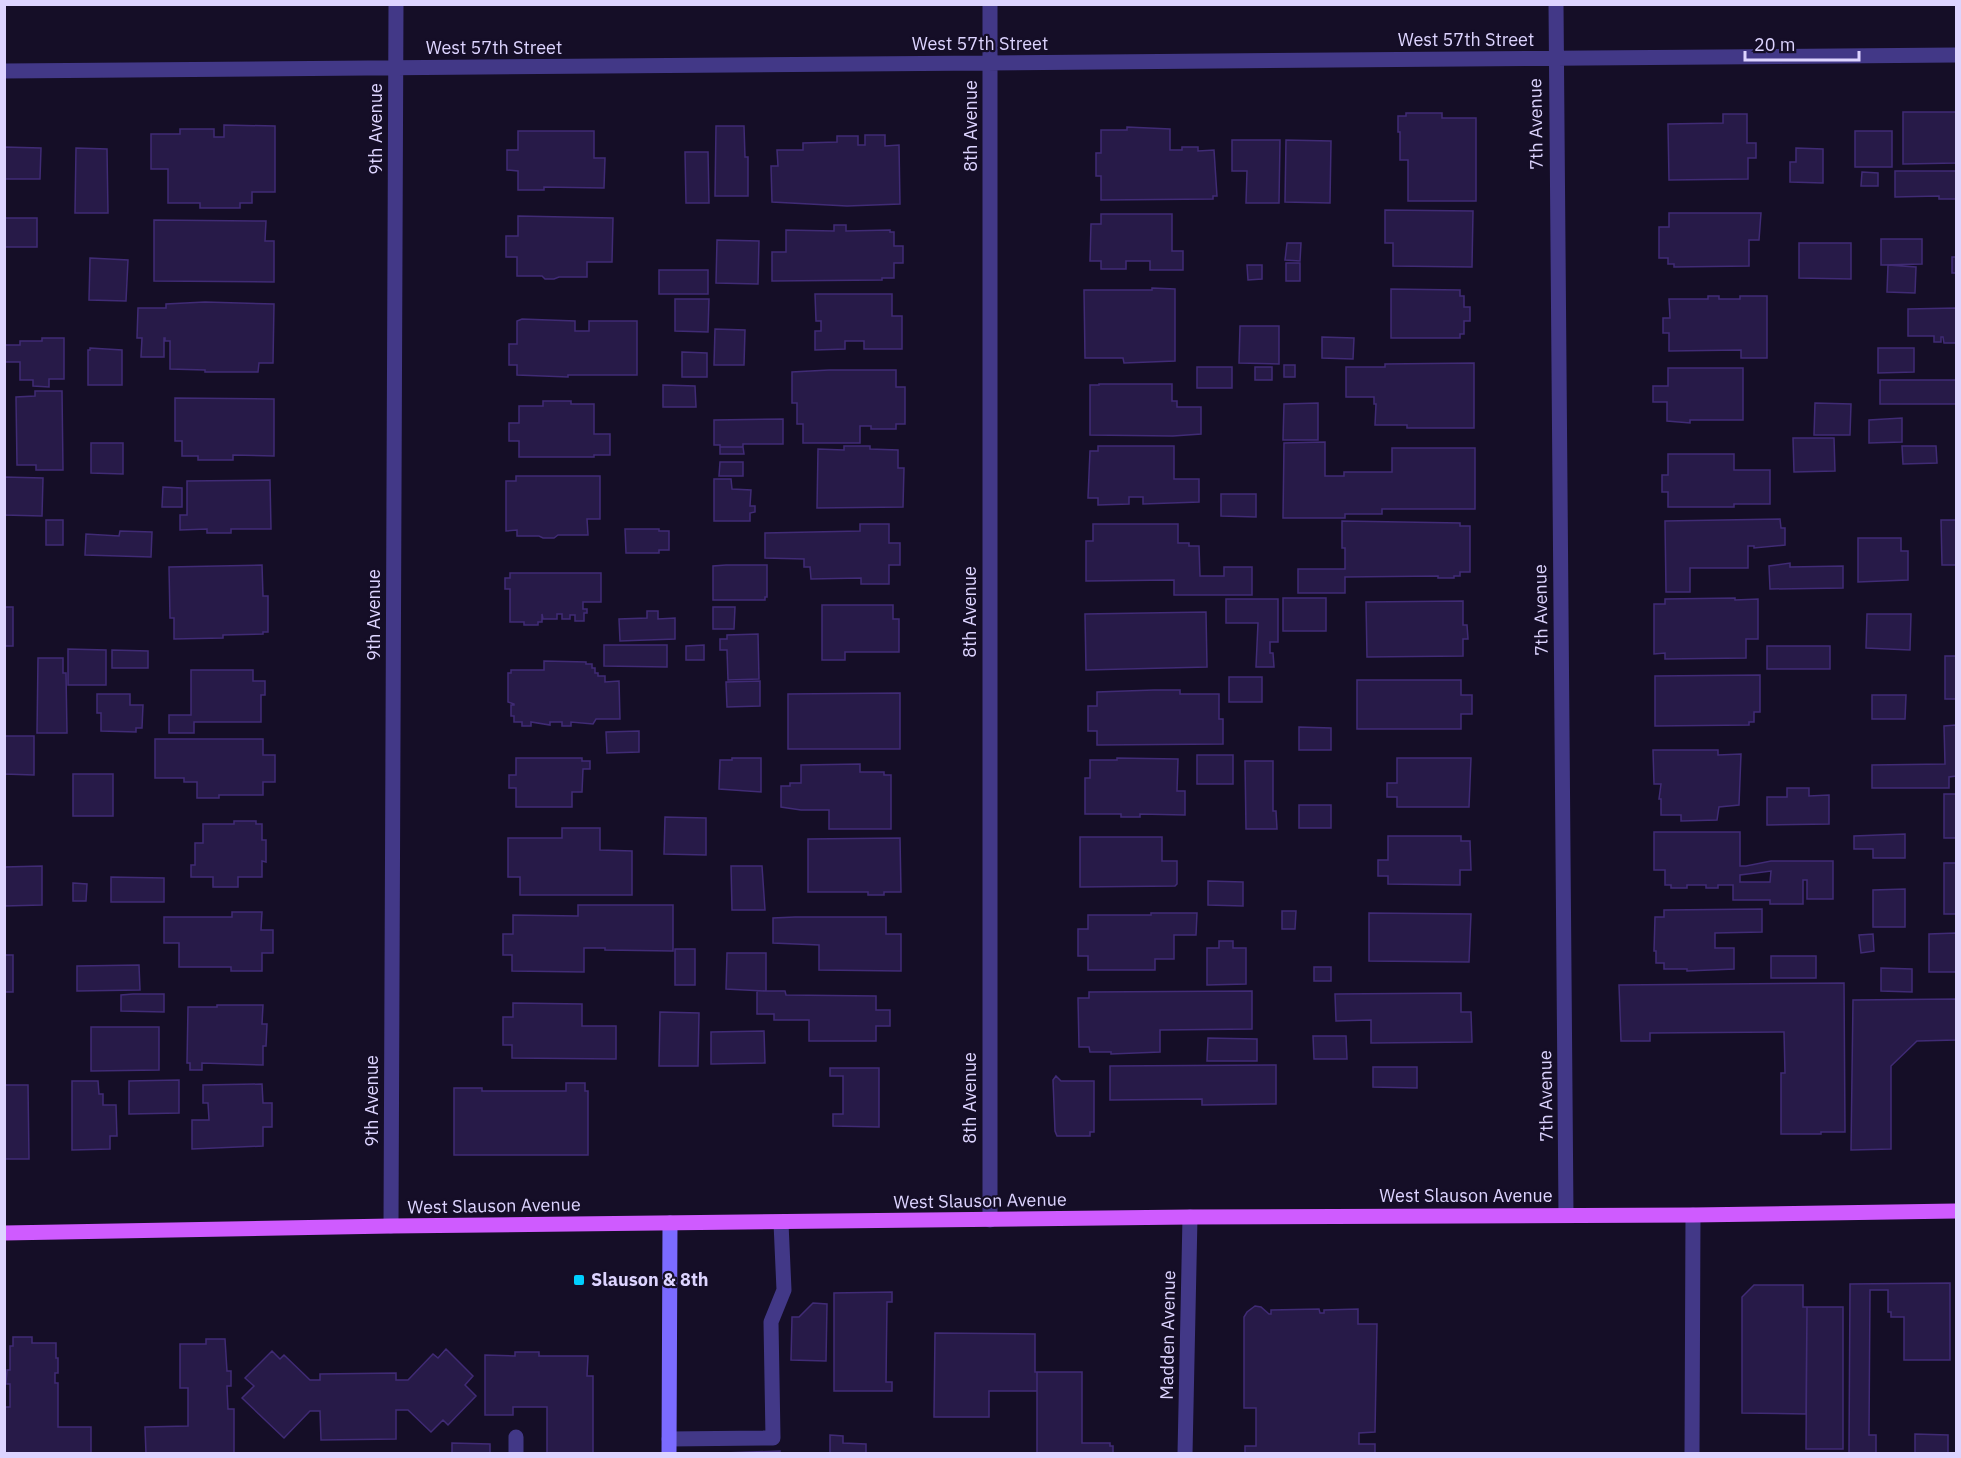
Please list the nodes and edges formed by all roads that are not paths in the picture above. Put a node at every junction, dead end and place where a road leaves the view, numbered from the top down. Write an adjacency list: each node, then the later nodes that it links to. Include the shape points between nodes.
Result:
1 (396, 4): 7 (street, 9th Avenue)
2 (990, 4): 6 (street, 8th Avenue)
3 (1556, 4): 5 (street, 7th Avenue)
4 (1956, 55): 5 (street, West 57th Street)
5 (1555, 58): 6 (street, West 57th Street); 10 (street, 7th Avenue)
6 (990, 63): 7 (street, West 57th Street); 13 (street, 8th Avenue)
7 (396, 68): 8 (street, West 57th Street); 16 (street, 9th Avenue)
8 (4, 71)
9 (1956, 1211): 11 (main road, West Slauson Avenue)
10 (1566, 1215): 11 (main road, West Slauson Avenue); 12 (main road, West Slauson Avenue)
11 (1694, 1215): 22 (street)
12 (1190, 1217): 13 (main road, West Slauson Avenue); 21 (street, Madden Avenue)
13 (990, 1220): 15 (main road, West Slauson Avenue)
14 (670, 1223): 15 (main road, West Slauson Avenue); 16 (main road, West Slauson Avenue); 19 (street)
15 (781, 1223): 19 (street, via 784,1290 771,1322 773,1438)
16 (391, 1226): 17 (main road, West Slauson Avenue)
17 (4, 1233)
18 (516, 1437): 20 (street)
19 (669, 1446)
20 (516, 1454)
21 (1185, 1454)
22 (1692, 1454)

